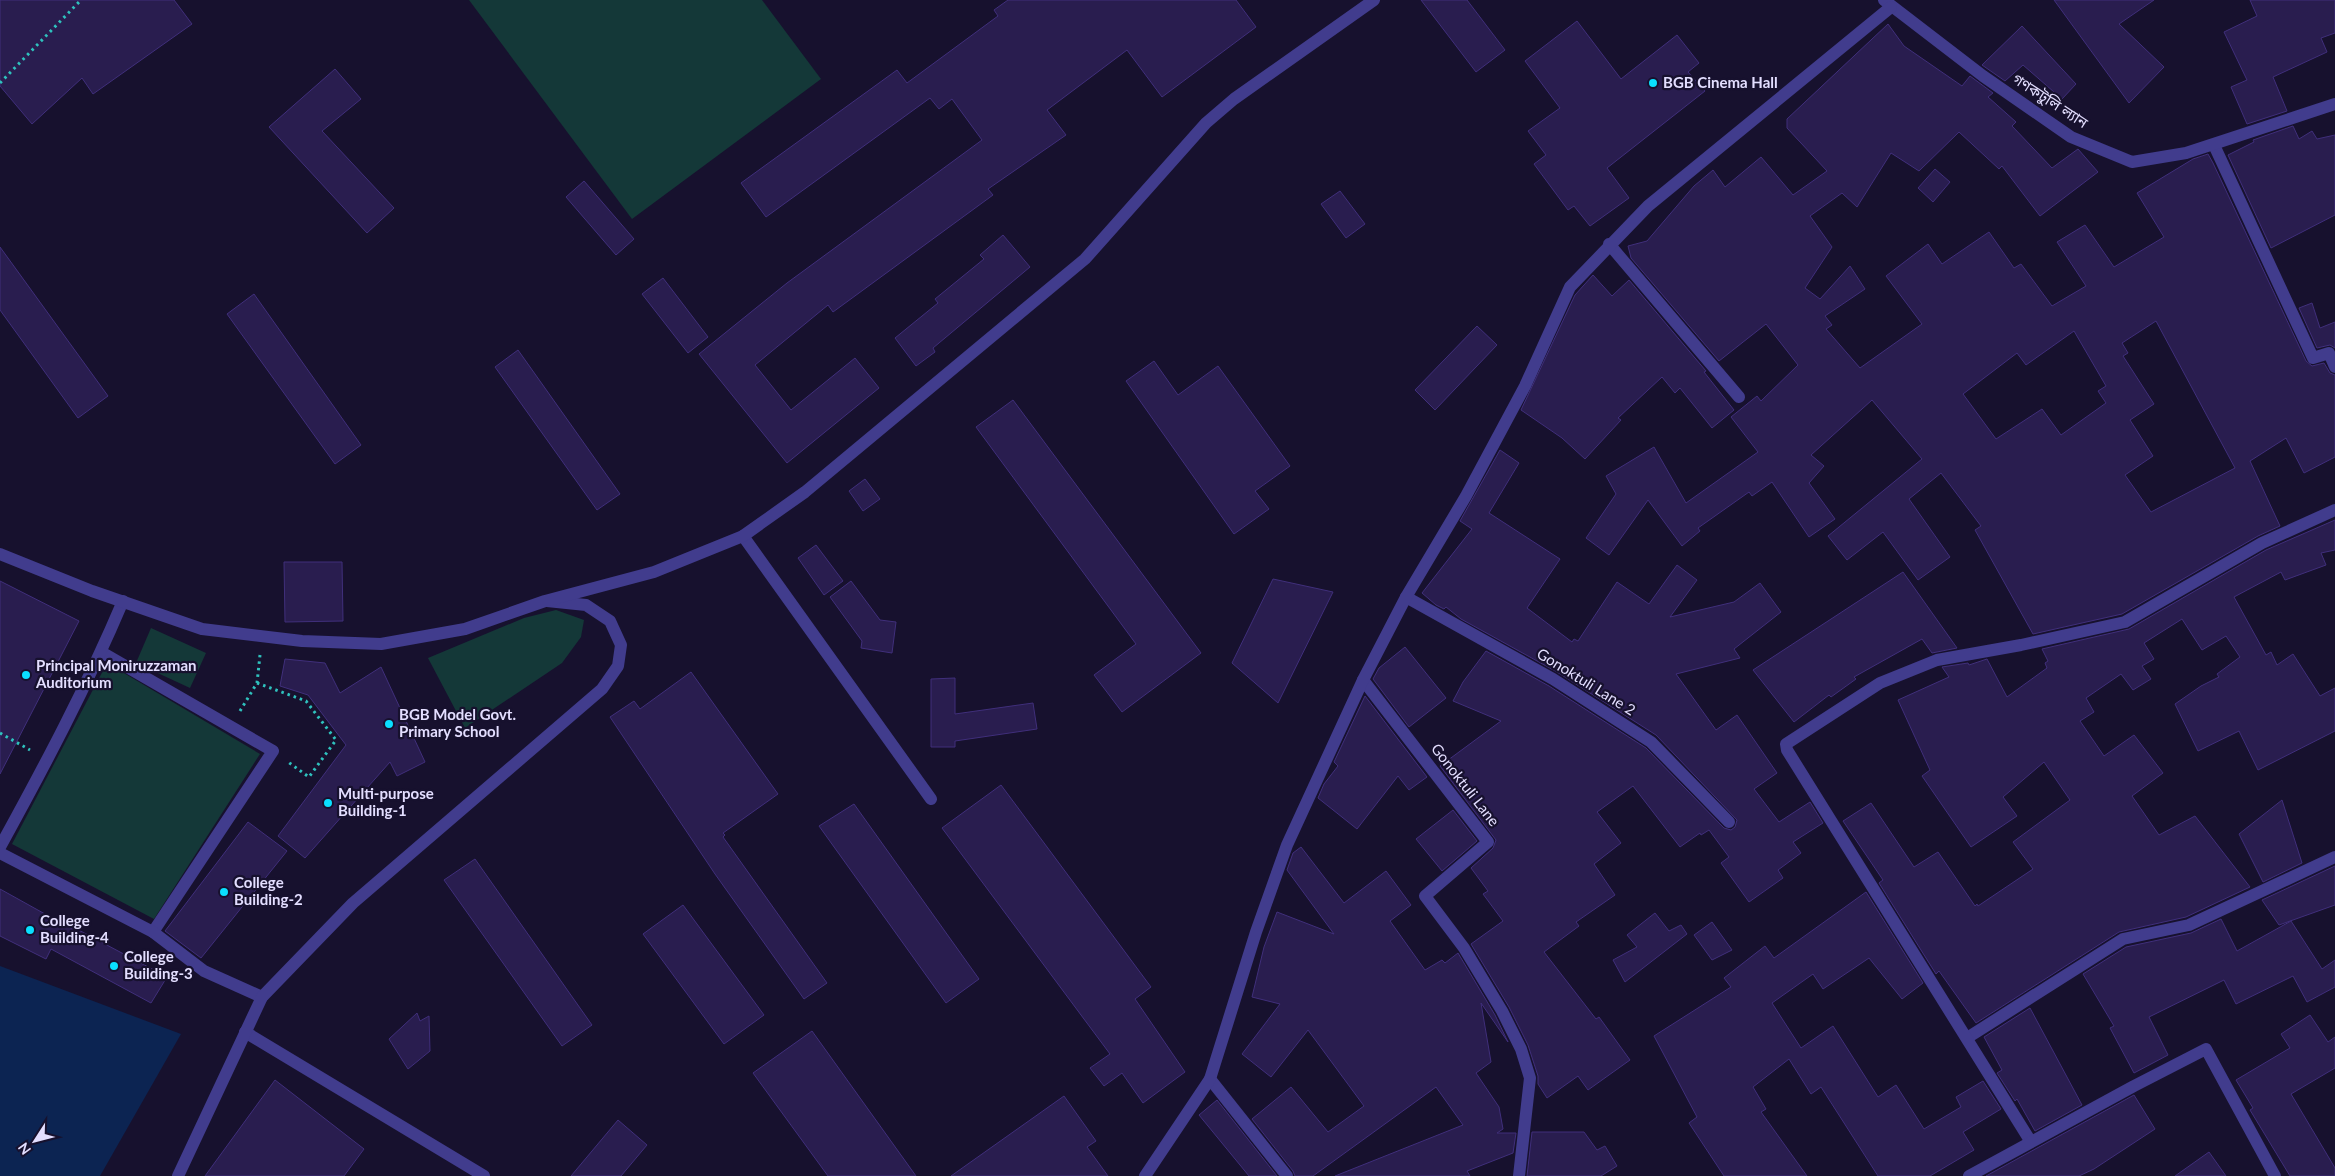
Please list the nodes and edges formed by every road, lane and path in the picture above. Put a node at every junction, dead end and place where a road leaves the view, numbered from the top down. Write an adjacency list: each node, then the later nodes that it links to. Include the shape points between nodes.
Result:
1 (81, 0): 4 (path)
2 (1374, 0): 11 (street, via 1234,99 1206,123 1085,259 805,492)
3 (1887, 4): 6 (street, গণকটুলি ল্যান, via 2071,137 2132,162); 7 (street, via 1648,206)
4 (0, 83)
5 (2335, 104): 6 (street, গণকটুলি ল্যান)
6 (2214, 145): 8 (street, via 2314,358 2329,353)
7 (1609, 244): 9 (street); 13 (street, via 1570,287 1525,386)
8 (2335, 367)
9 (1739, 397)
10 (2335, 510): 32 (street, via 2262,543 2125,622 1937,660 1880,683 1786,744)
11 (743, 536): 15 (street, via 654,572); 24 (street)
12 (0, 554): 14 (street)
13 (1406, 598): 18 (street); 25 (street, Gonoktuli Lane 2, via 1553,679 1651,742)
14 (123, 601): 16 (street, via 202,629); 17 (street)
15 (545, 601): 16 (street, via 465,629 381,644); 30 (street, via 586,606 610,622 621,645 618,666 602,689 353,903)
16 (261, 637): 19 (path)
17 (101, 652): 20 (street); 23 (street)
18 (1363, 680): 33 (street, via 1288,845 1256,932); 39 (street, Gonoktuli Lane, via 1488,842 1425,896 1464,948 1521,1049 1530,1078)
19 (257, 684): 20 (path); 22 (path, via 306,701 336,740 309,776)
20 (230, 726): 22 (street)
21 (0, 733): 23 (path)
22 (273, 751): 29 (street)
23 (48, 760): 26 (street)
24 (932, 799)
25 (1729, 822)
26 (0, 847)
27 (0, 853): 29 (street)
28 (2335, 857): 32 (street, via 2189,925 2123,939)
29 (153, 932): 30 (street, via 204,971)
30 (262, 997): 31 (street)
31 (245, 1032): 35 (street); 36 (street)
32 (1967, 1038): 34 (street)
33 (1210, 1079): 37 (street); 38 (street)
34 (2031, 1142): 40 (street); 41 (street, via 2206,1049)
35 (178, 1176)
36 (484, 1176)
37 (1146, 1176)
38 (1287, 1176)
39 (1519, 1176)
40 (1969, 1176)
41 (2275, 1176)

